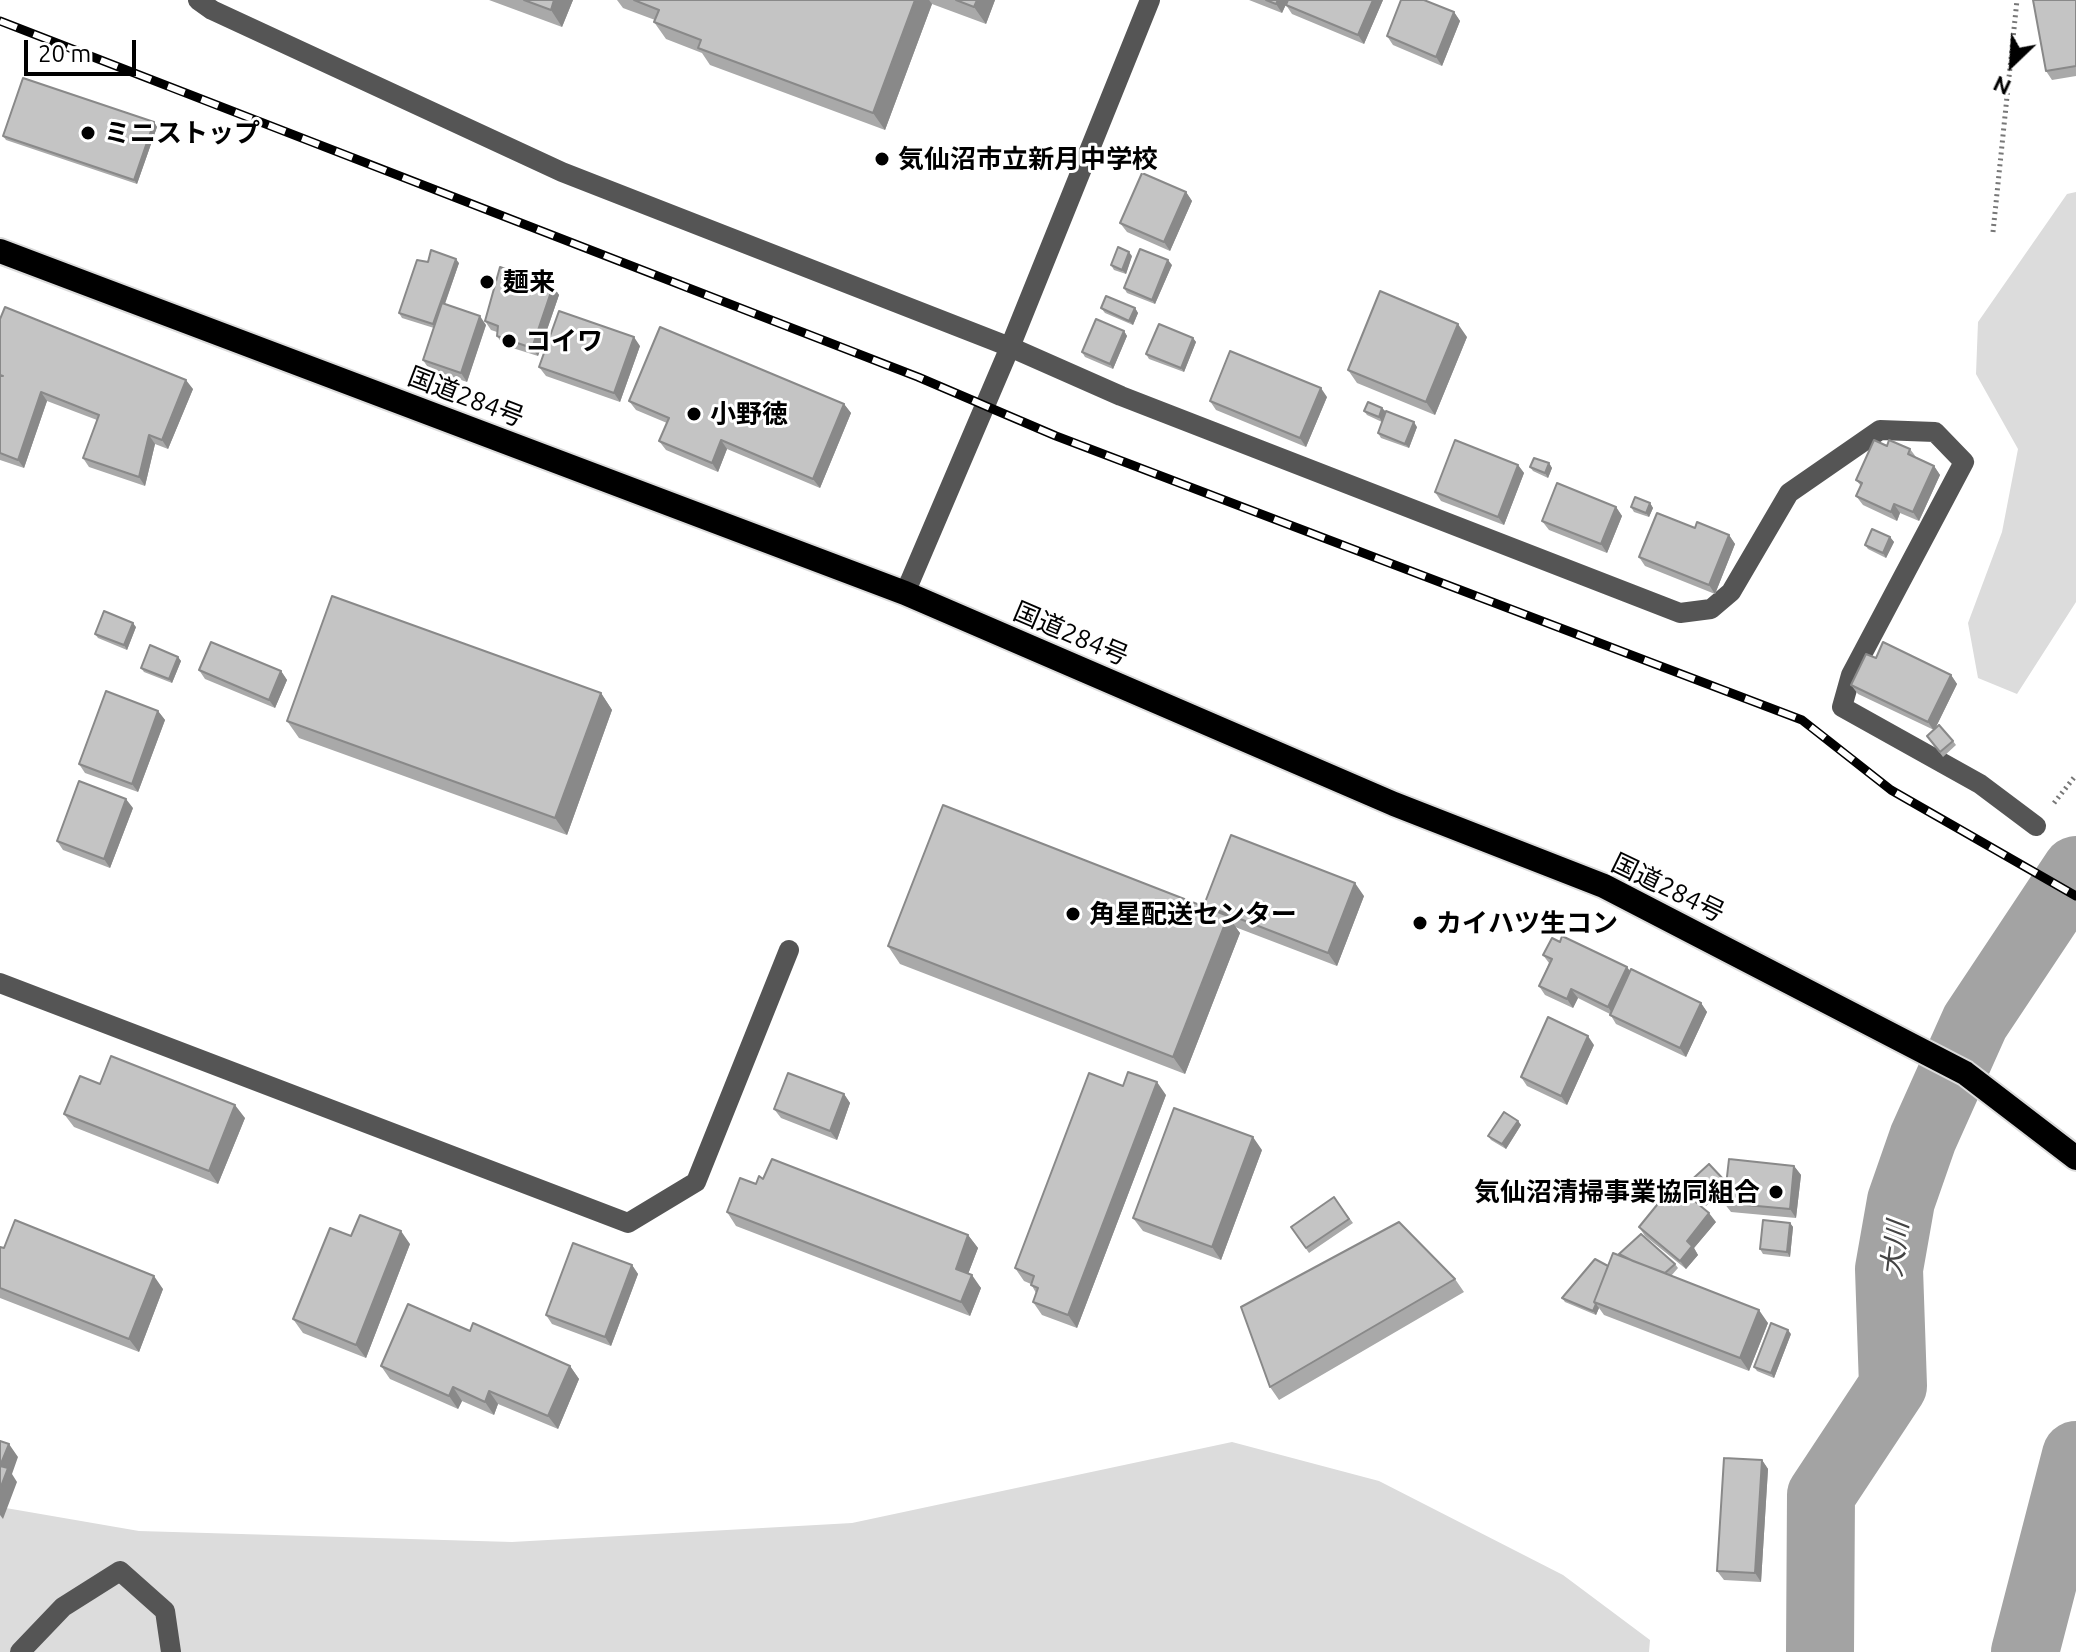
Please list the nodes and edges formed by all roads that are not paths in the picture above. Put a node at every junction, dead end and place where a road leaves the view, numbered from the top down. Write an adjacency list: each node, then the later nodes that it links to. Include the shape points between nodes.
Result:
1 (198, 0): 4 (street, via 562,172)
2 (1150, 0): 4 (street)
3 (0, 251): 5 (highway, 国道284号)
4 (1010, 347): 5 (street); 6 (street, via 1121,396 1680,613 1711,609 1731,592 1789,493 1880,430 1935,432 1964,462 1851,675 1842,707 1980,784)
5 (905, 593): 9 (highway, 国道284号, via 1394,804 1604,886 1965,1073)
6 (2036, 826)
7 (789, 950): 8 (street, via 696,1182 628,1223)
8 (0, 983)
9 (2076, 1158)
10 (20, 1652): 11 (street, via 63,1607 120,1571 165,1611)
11 (171, 1652)

